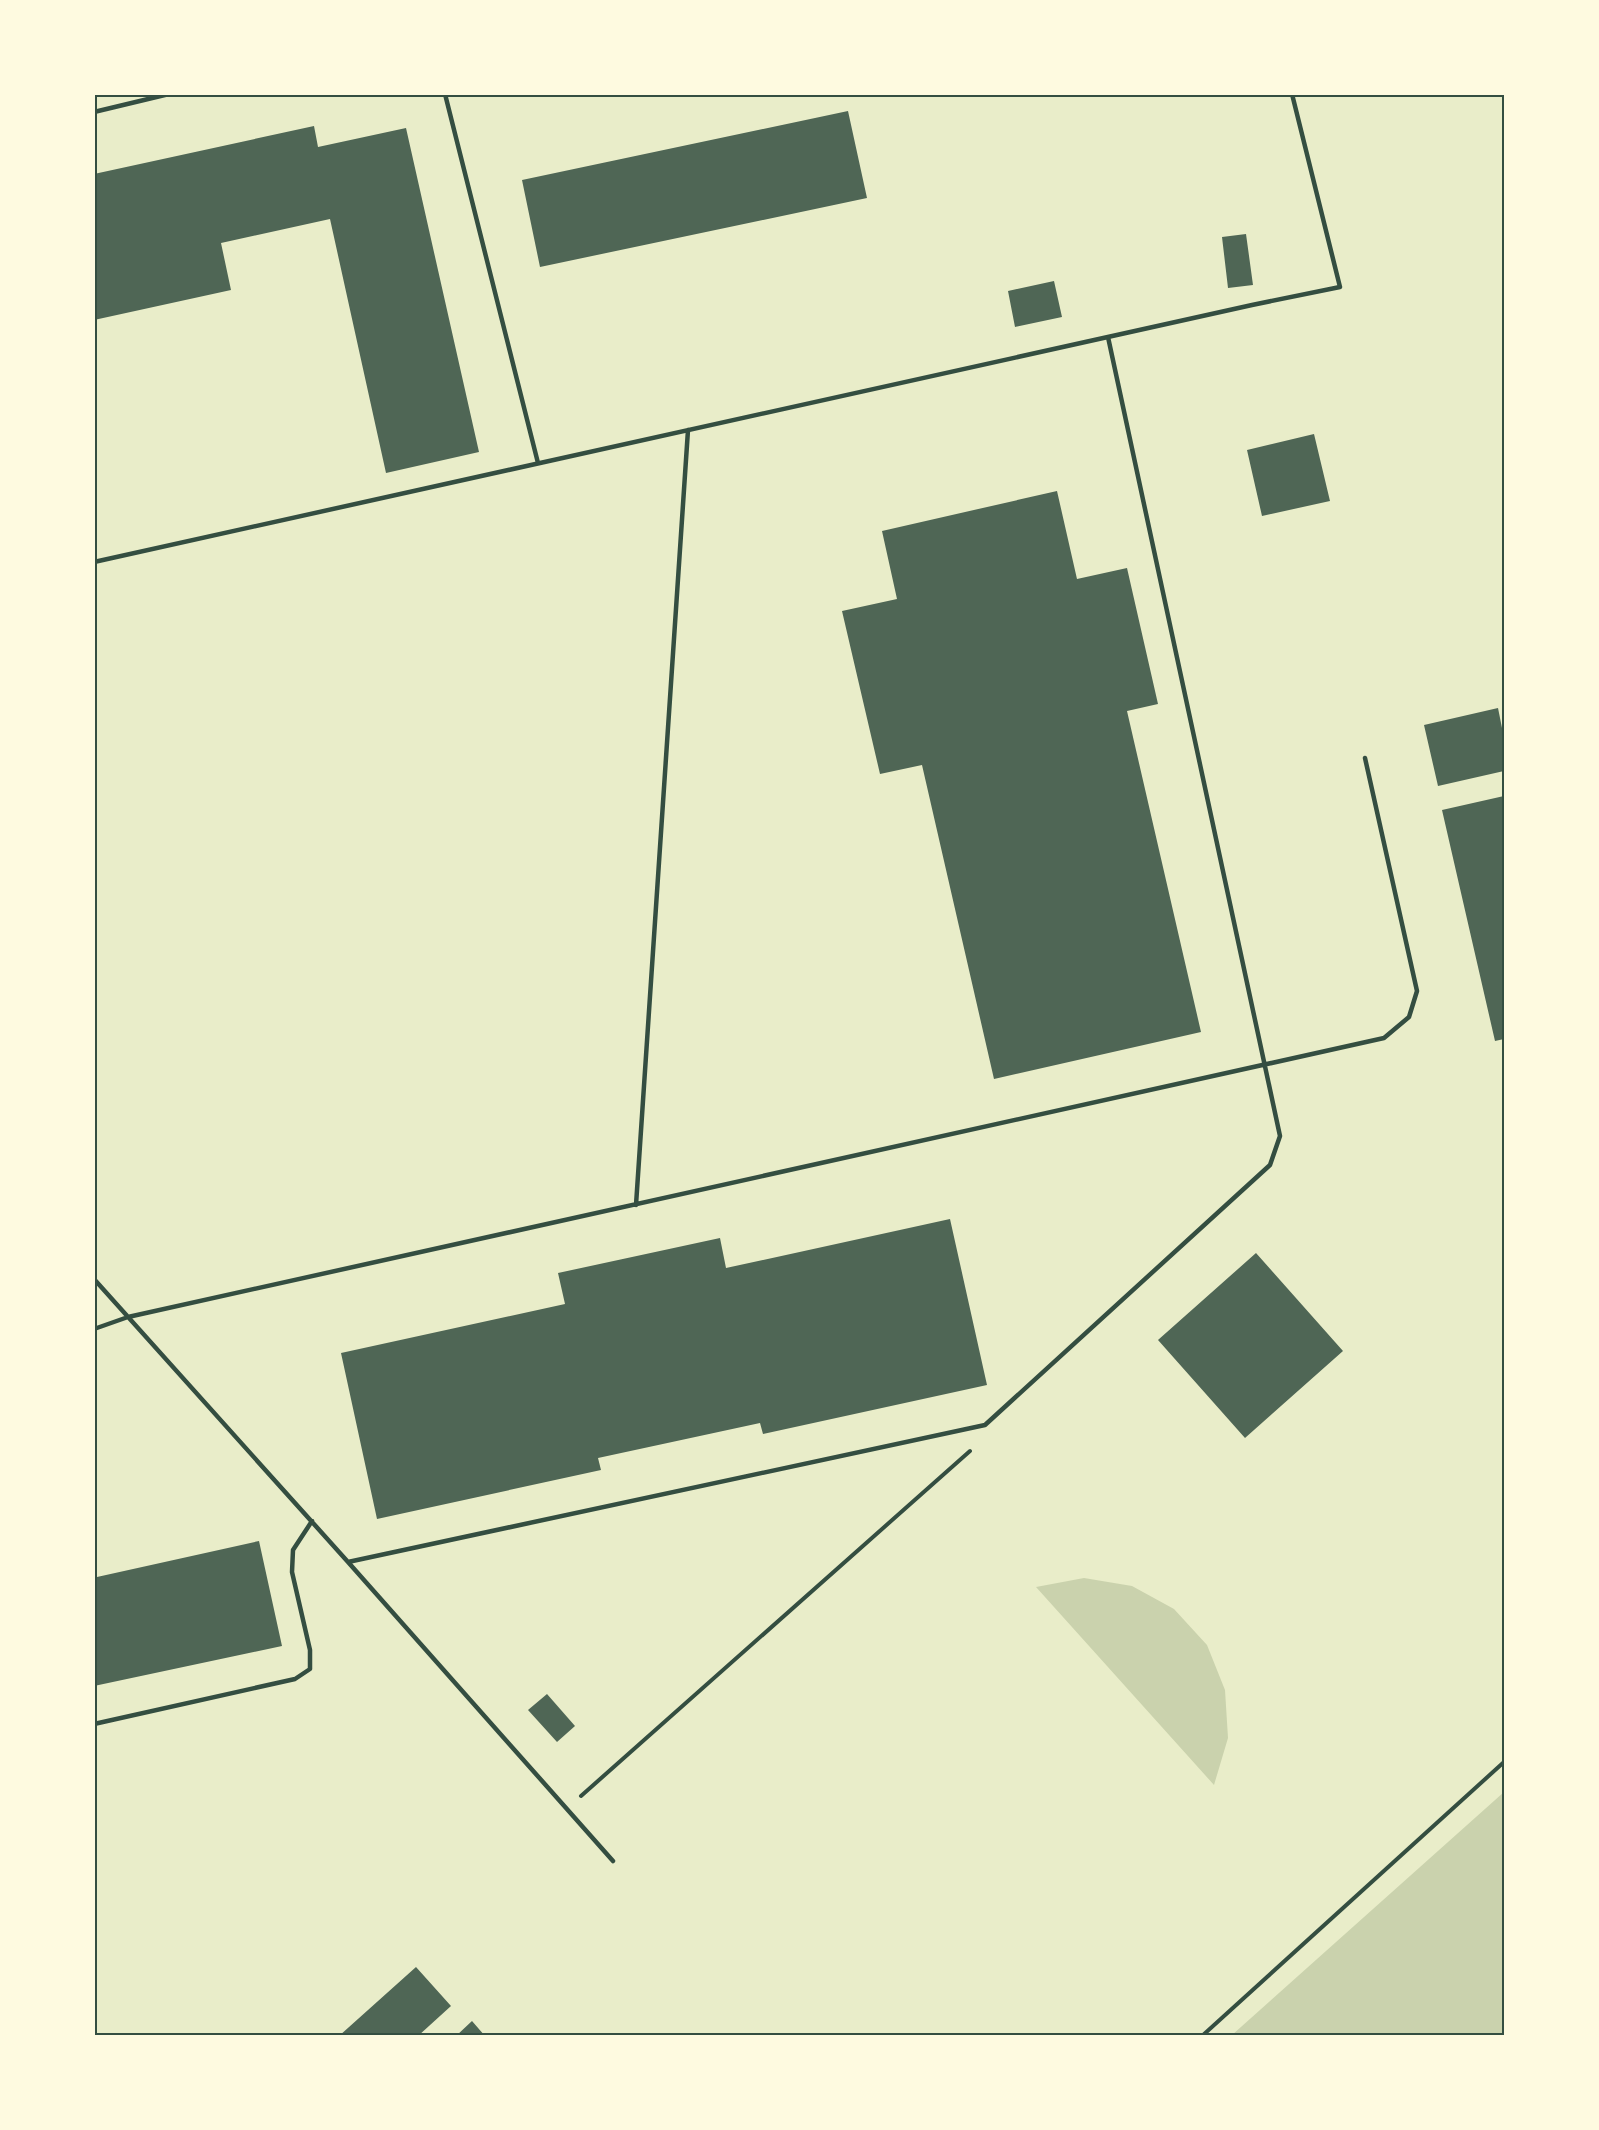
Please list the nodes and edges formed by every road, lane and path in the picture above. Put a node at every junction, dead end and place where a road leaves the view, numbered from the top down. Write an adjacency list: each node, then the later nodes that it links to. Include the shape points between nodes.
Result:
1 (169, 94): 4 (lane)
2 (446, 94): 7 (lane)
3 (1292, 94): 5 (lane, via 1340,287)
4 (94, 112)
5 (1108, 337): 6 (lane); 10 (lane)
6 (688, 430): 7 (lane); 11 (lane)
7 (538, 463): 8 (lane)
8 (94, 562)
9 (1365, 759): 10 (lane, via 1417,991 1409,1017 1384,1038)
10 (1265, 1065): 11 (lane); 15 (lane, via 1280,1136 1270,1165)
11 (636, 1204): 13 (lane)
12 (94, 1279): 13 (lane)
13 (128, 1317): 14 (lane); 16 (lane)
14 (94, 1329)
15 (985, 1425): 17 (lane); 20 (path, via 982,1440)
16 (312, 1521): 17 (lane); 18 (lane, via 293,1550 292,1572 310,1650 310,1668 295,1678)
17 (348, 1562): 20 (lane)
18 (94, 1724)
19 (1504, 1761): 22 (path)
20 (567, 1809): 21 (lane)
21 (613, 1861)
22 (1202, 2036)

